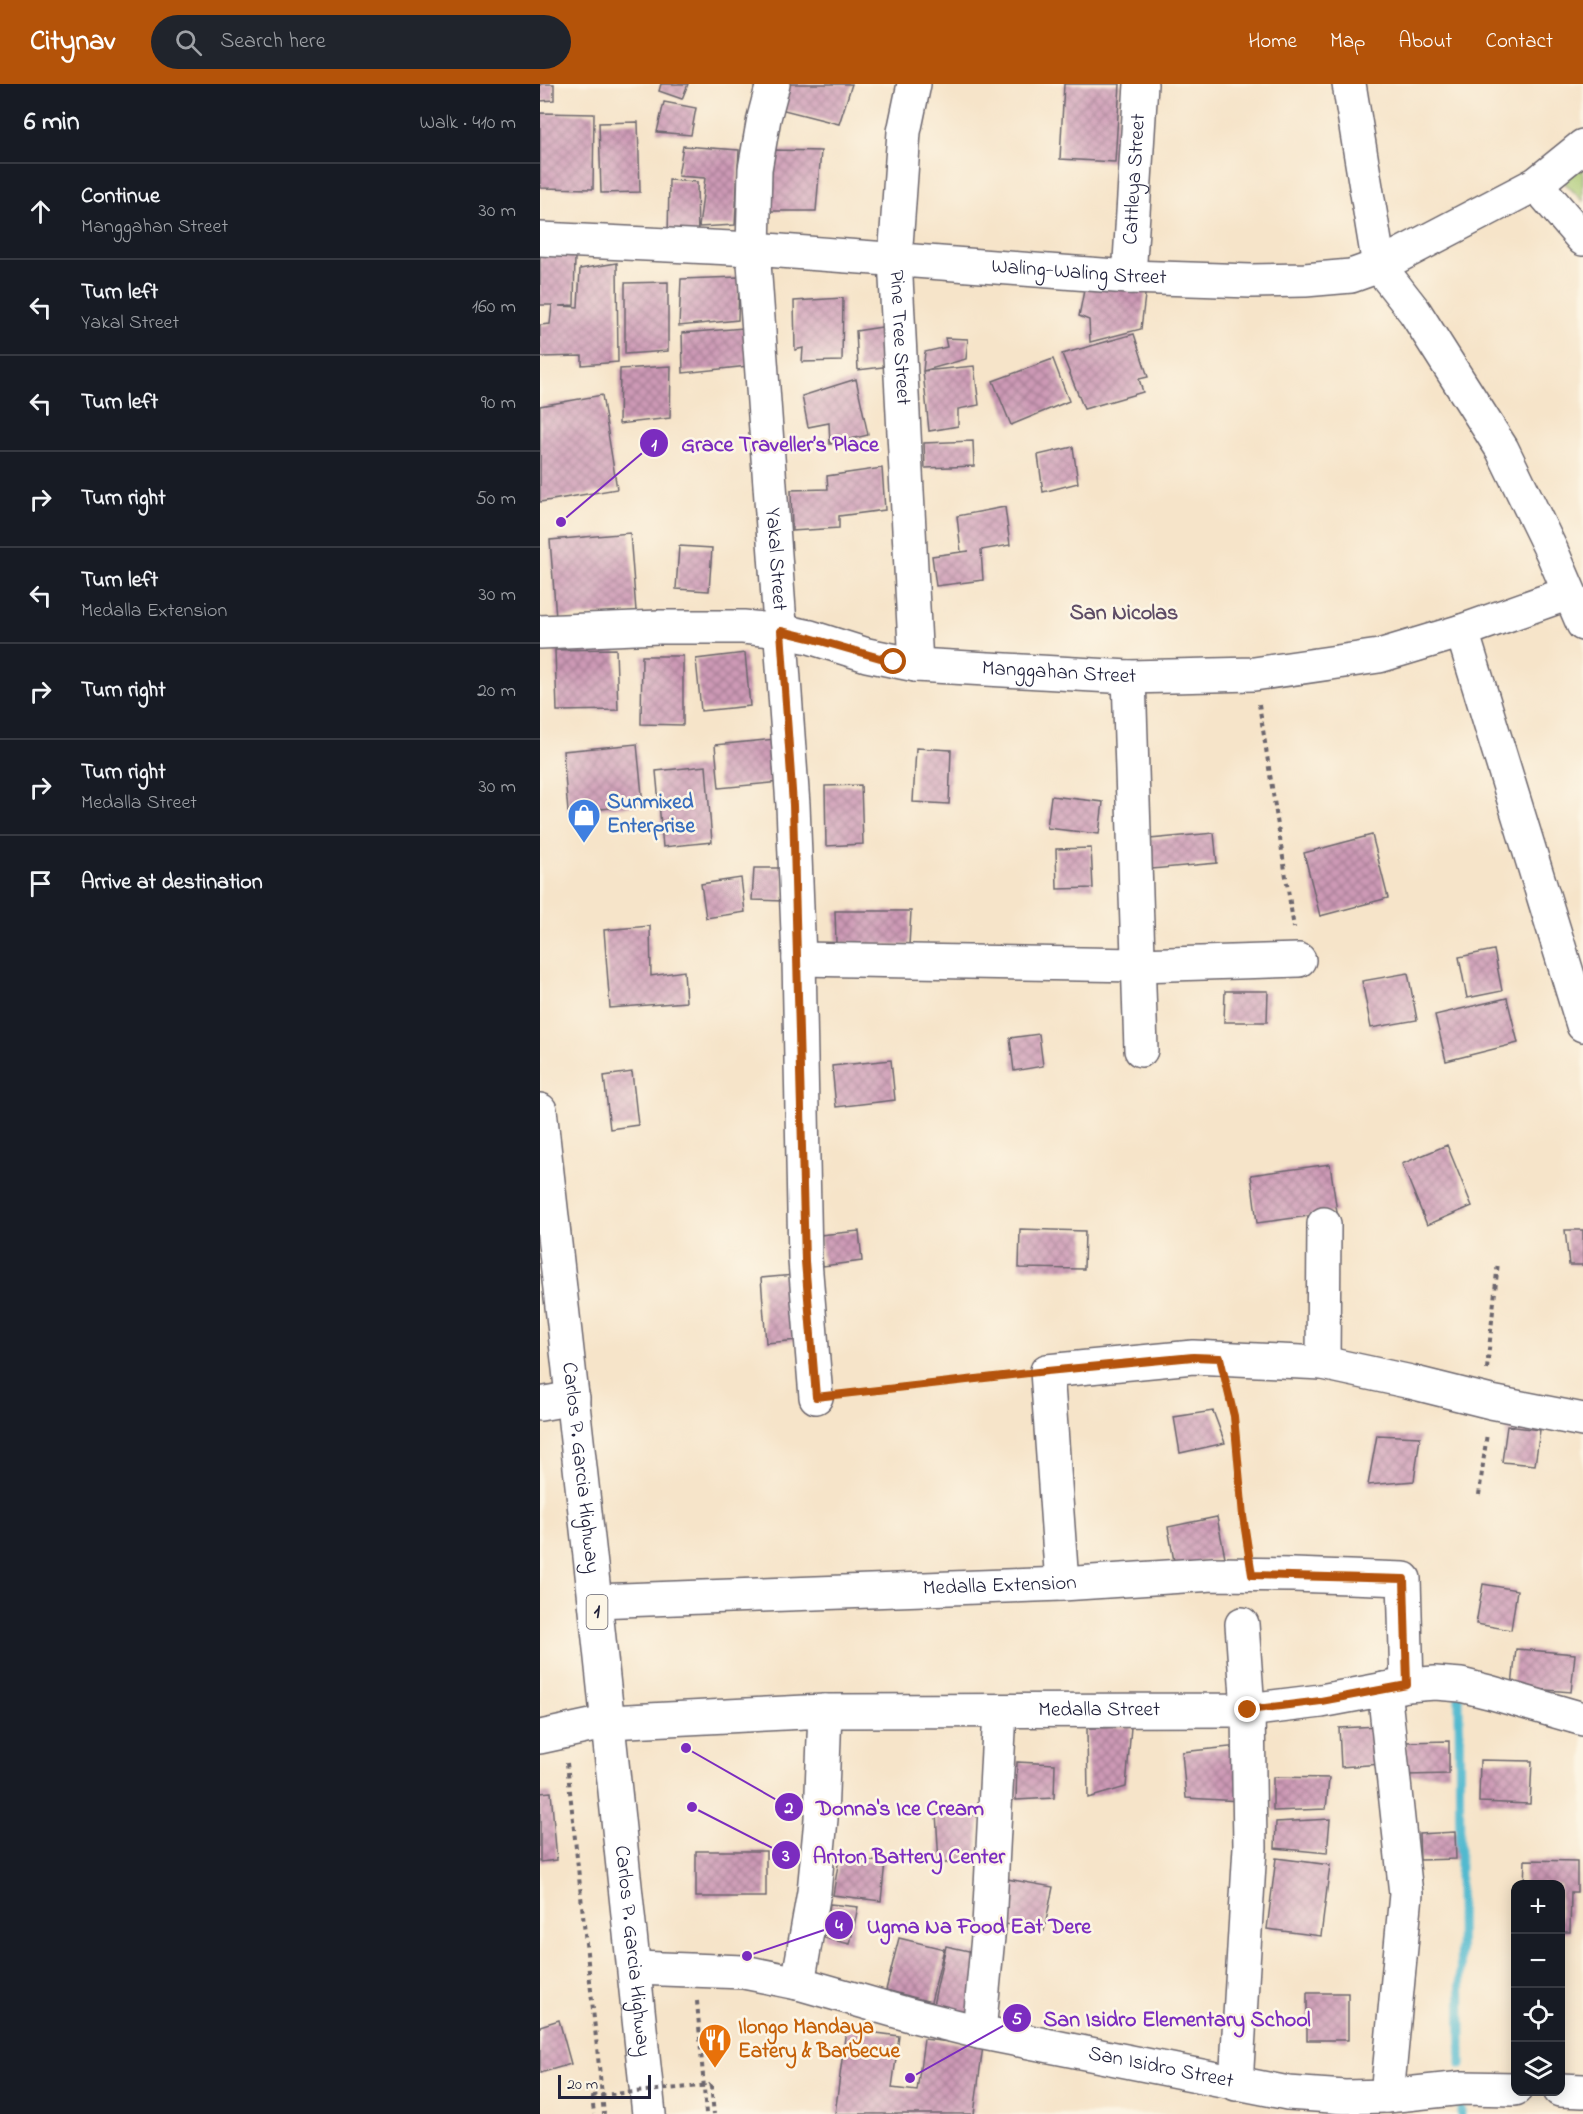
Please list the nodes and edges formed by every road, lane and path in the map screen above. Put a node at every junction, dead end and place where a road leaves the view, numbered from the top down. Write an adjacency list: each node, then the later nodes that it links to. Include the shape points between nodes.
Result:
1 (773, 84): 9 (main road, Yakal Street, via 755,169)
2 (914, 84): 10 (main road, Pine Tree Street, via 904,132)
3 (1141, 84): 12 (main road, Cattleya Street)
4 (1349, 84): 11 (main road)
5 (1583, 146): 6 (main road, Waling-Waling Street)
6 (1536, 184): 8 (main road); 11 (main road, Waling-Waling Street)
7 (540, 239): 9 (main road, Waling-Waling Street)
8 (1583, 239)
9 (753, 249): 10 (main road, Waling-Waling Street); 15 (main road, Yakal Street)
10 (895, 259): 12 (main road, Waling-Waling Street); 18 (main road, Pine Tree Street)
11 (1379, 266): 12 (main road, Waling-Waling Street, via 1351,276 1305,280); 13 (main road, via 1415,312 1502,449)
12 (1129, 277)
13 (1569, 593): 14 (main road); 16 (main road, Manggahan Street)
14 (1583, 624)
15 (781, 631): 17 (main road, Manggahan Street, via 659,627); 18 (main road, Manggahan Street); 21 (main road, Yakal Street)
16 (1462, 631): 19 (main road, Manggahan Street, via 1379,656); 24 (main road)
17 (540, 632)
18 (916, 665): 20 (main road, Manggahan Street)
19 (1254, 674): 20 (main road, Manggahan Street); 22 (path)
20 (1130, 677): 23 (main road)
21 (799, 959): 23 (main road); 33 (main road, Yakal Street, via 805,1261)
22 (1299, 960): 23 (main road)
23 (1138, 965): 25 (main road)
24 (1583, 1025)
25 (1142, 1050)
26 (540, 1110): 27 (main road, Carlos P. Garcia Highway / 1)
27 (545, 1194): 34 (main road, Carlos P. Garcia Highway / 1)
28 (1324, 1224): 31 (main road)
29 (1498, 1262): 35 (path)
30 (1220, 1358): 31 (main road); 32 (main road, via 1193,1357); 39 (path, via 1234,1416)
31 (1323, 1363): 35 (main road)
32 (1047, 1371): 33 (path); 40 (main road)
33 (816, 1397)
34 (573, 1398): 36 (main road); 41 (main road, Carlos P. Garcia Highway / 1)
35 (1487, 1401): 37 (main road); 38 (path)
36 (540, 1404)
37 (1583, 1420)
38 (1479, 1495)
39 (1252, 1575): 40 (main road, Medalla Extension); 43 (main road, Medalla Extension, via 1404,1579)
40 (1062, 1584): 41 (main road, Medalla Extension)
41 (596, 1601): 48 (main road, Carlos P. Garcia Highway / 1)
42 (1242, 1624): 44 (main road)
43 (1395, 1687): 44 (main road, Medalla Street); 47 (main road, Medalla Street, via 1461,1685); 58 (main road, via 1406,1894)
44 (1248, 1710): 46 (main road, Medalla Street); 54 (main road, via 1250,1847)
45 (825, 1711): 46 (main road, Medalla Street); 48 (main road, Medalla Street); 52 (main road, via 814,1893)
46 (1000, 1711): 53 (main road, via 989,1926)
47 (1583, 1719)
48 (609, 1722): 49 (main road, Medalla Street); 50 (main road, Carlos P. Garcia Highway / 1)
49 (552, 1734): 61 (path)
50 (635, 1968): 51 (main road, San Isidro Street); 62 (main road, Carlos P. Garcia Highway / 1)
51 (695, 1969): 52 (main road, San Isidro Street, via 744,1972); 63 (path)
52 (798, 1983): 53 (main road, San Isidro Street)
53 (979, 2032): 54 (main road, San Isidro Street)
54 (1236, 2084): 59 (main road, San Isidro Street)
55 (1511, 2089): 58 (main road, San Isidro Street, via 1463,2088)
56 (1565, 2090): 57 (main road)
57 (1583, 2091)
58 (1386, 2096): 59 (main road, San Isidro Street)
59 (1346, 2106)
60 (594, 2114): 64 (path, bridge, via 592,2096 711,2085)
61 (604, 2114)
62 (649, 2114)
63 (706, 2114)
64 (714, 2114)

